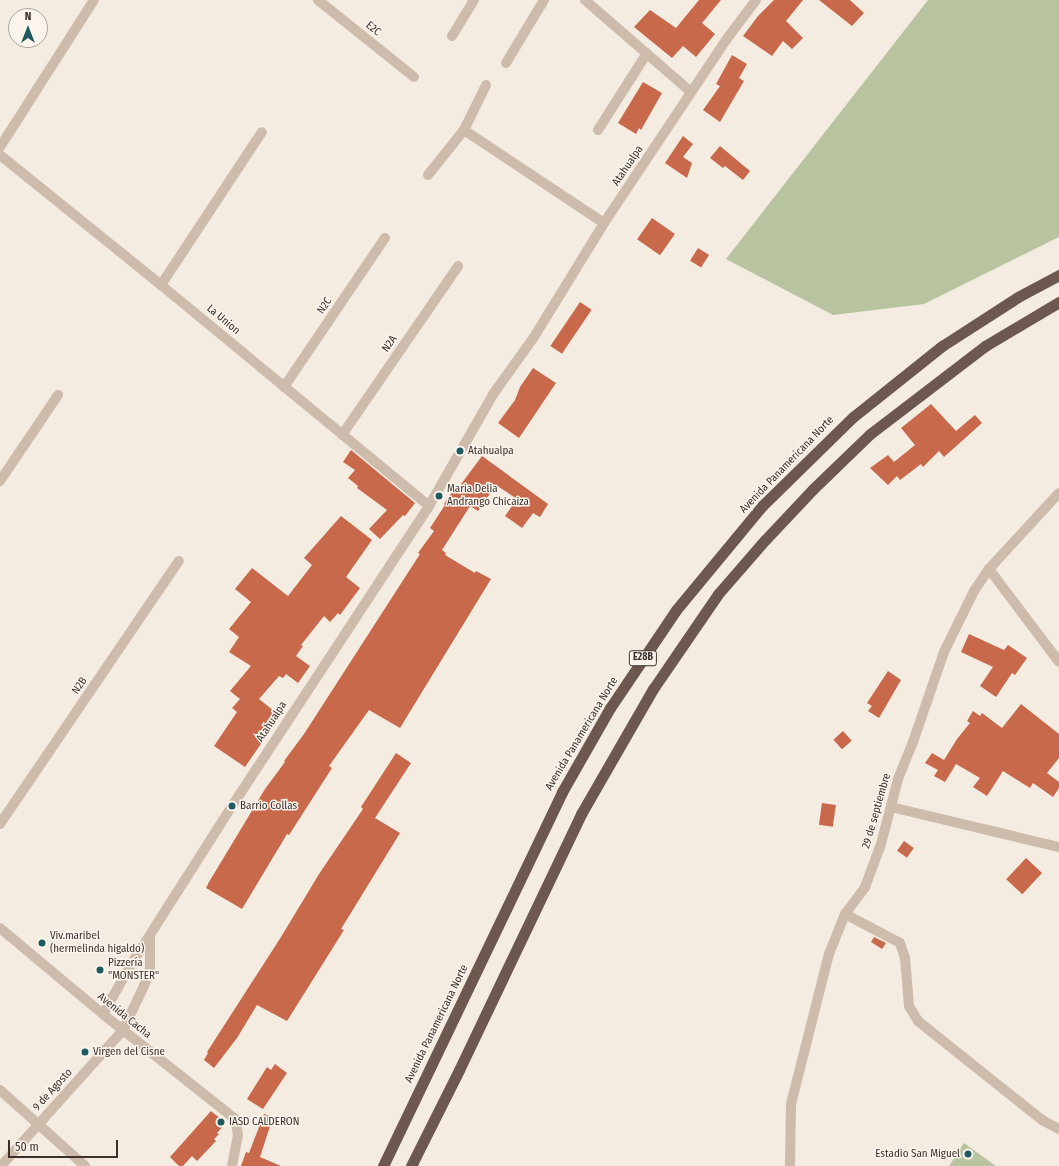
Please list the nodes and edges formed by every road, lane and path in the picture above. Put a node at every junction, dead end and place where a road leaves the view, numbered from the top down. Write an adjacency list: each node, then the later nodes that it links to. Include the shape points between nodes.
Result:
1 (94, 0): 16 (street)
2 (318, 0): 10 (street, E2C)
3 (474, 0): 7 (street)
4 (544, 0): 9 (street)
5 (585, 0): 8 (street)
6 (756, 0): 12 (street, Atahualpa)
7 (452, 36)
8 (647, 53): 12 (street); 14 (street)
9 (506, 63)
10 (414, 77)
11 (486, 85): 13 (street)
12 (692, 92): 19 (street, Atahualpa)
13 (464, 130): 18 (street); 19 (street)
14 (598, 130)
15 (262, 132): 23 (street)
16 (0, 147)
17 (0, 155): 23 (street, La Union)
18 (428, 175)
19 (604, 223): 30 (street, Atahualpa, via 534,337 494,393)
20 (385, 238): 25 (street, N2C)
21 (458, 266): 27 (street, N2A)
22 (1059, 275): 48 (highway, Avenida Panamericana Norte / E28B, via 1018,297 942,346 853,417 763,505 676,610 610,708 562,792)
23 (161, 285): 25 (street, La Union)
24 (1059, 302): 49 (highway, E28B, via 985,346 870,434 813,489 718,594 653,689 581,814)
25 (284, 387): 27 (street, La Union)
26 (58, 395): 28 (street)
27 (342, 435): 30 (street, La Union)
28 (0, 481)
29 (1059, 493): 32 (street, 29 de septiembre)
30 (429, 506): 39 (street, Atahualpa, via 240,792)
31 (179, 560): 35 (street, N2B)
32 (989, 569): 33 (street); 34 (street, 29 de septiembre, via 974,591 944,652 898,779)
33 (1059, 662)
34 (891, 807): 36 (street); 37 (street, 29 de septiembre, via 865,887)
35 (0, 824)
36 (1059, 847)
37 (845, 914): 44 (street, via 900,943 905,958 909,1006 918,1021 1042,1120); 50 (street, 29 de septiembre, via 829,954 792,1096)
38 (0, 928): 40 (street, Avenida Cacha)
39 (150, 935): 40 (street, Atahualpa); 41 (street, via 150,969)
40 (102, 1014): 41 (street, Avenida Cacha)
41 (123, 1030): 43 (street, 9 de Agosto); 47 (street, Avenida Cacha, via 235,1119 238,1134)
42 (0, 1090): 43 (street)
43 (39, 1125): 45 (street, 9 de Agosto); 46 (street)
44 (1059, 1129)
45 (1, 1166)
46 (85, 1166)
47 (232, 1166)
48 (383, 1166)
49 (411, 1166)
50 (790, 1166)

